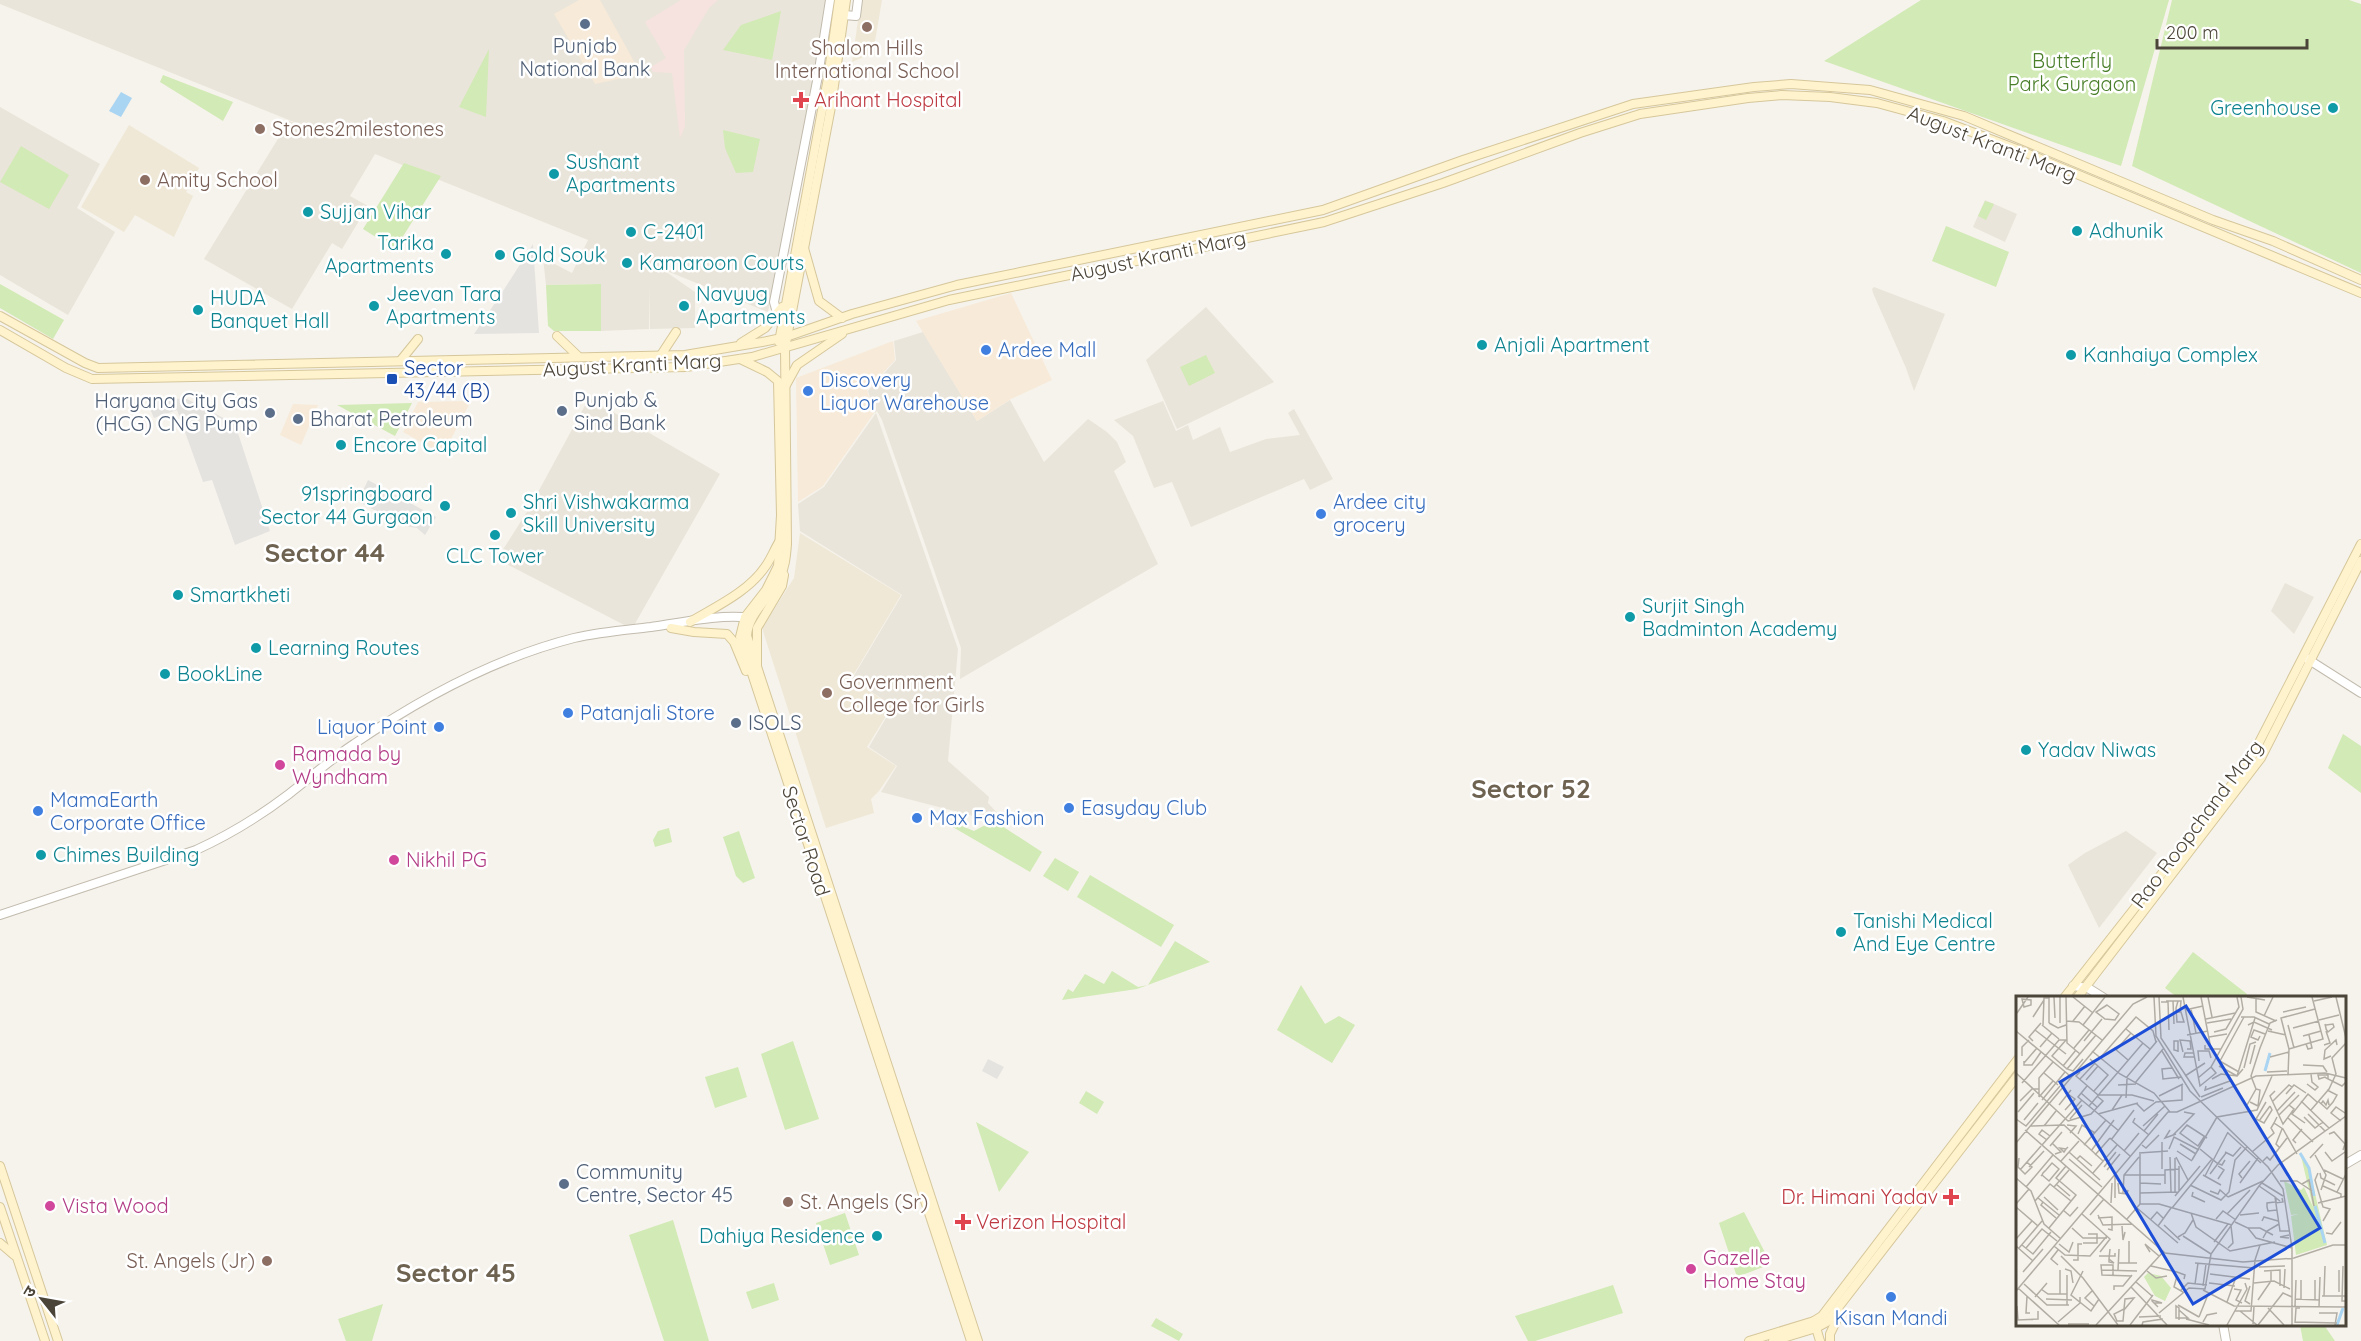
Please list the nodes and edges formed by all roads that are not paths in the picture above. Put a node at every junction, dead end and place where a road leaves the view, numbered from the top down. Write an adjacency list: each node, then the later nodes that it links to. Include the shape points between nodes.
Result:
1 (830, 0): 16 (street, via 774,302)
2 (839, 0): 15 (main road, via 828,78)
3 (846, 0): 5 (main road)
4 (858, 0): 5 (street, via 856,16)
5 (844, 15): 9 (main road)
6 (2128, 184): 7 (main road); 8 (main road, August Kranti Marg); 18 (main road, August Kranti Marg, via 1964,116 1870,90 1791,84 1754,87 1633,104 1323,210 957,285)
7 (2123, 195): 11 (main road, August Kranti Marg); 19 (main road, August Kranti Marg, via 1979,134 1897,108 1830,98 1748,98 1640,114 1324,222 949,300)
8 (2273, 241): 10 (main road, August Kranti Marg); 11 (main road)
9 (804, 245): 18 (main road, via 819,302); 23 (main road)
10 (2295, 251): 12 (main road); 13 (main road, August Kranti Marg)
11 (2267, 254): 12 (main road, August Kranti Marg)
12 (2290, 263): 14 (main road, August Kranti Marg)
13 (2361, 280)
14 (2361, 293)
15 (784, 305): 16 (main road); 23 (main road)
16 (777, 313): 25 (main road, via 765,328)
17 (0, 316): 31 (main road, August Kranti Marg, via 98,368)
18 (842, 318): 23 (main road, August Kranti Marg)
19 (852, 327): 26 (main road, August Kranti Marg); 33 (main road, via 797,365)
20 (0, 330): 32 (main road, August Kranti Marg, via 92,379)
21 (676, 332): 27 (main road)
22 (557, 336): 28 (main road)
23 (782, 338): 25 (main road, August Kranti Marg); 26 (main road)
24 (418, 339): 30 (main road)
25 (735, 346): 27 (main road, August Kranti Marg)
26 (782, 349): 29 (main road, August Kranti Marg); 33 (main road)
27 (661, 355): 28 (main road, August Kranti Marg)
28 (579, 357): 30 (main road, August Kranti Marg)
29 (740, 359): 32 (main road, August Kranti Marg, via 686,367); 34 (main road, via 778,381)
30 (401, 360): 31 (main road, August Kranti Marg)
31 (361, 361): 32 (main road)
32 (361, 374)
33 (784, 391): 37 (main road, via 787,544)
34 (781, 538): 38 (main road, via 778,567); 39 (main road, via 759,575)
35 (2361, 544): 41 (main road, Rao Roopchand Marg)
36 (2361, 561): 41 (main road, Rao Roopchand Marg)
37 (783, 572): 38 (main road); 42 (main road, via 782,586 757,628)
38 (747, 620): 39 (street); 40 (street); 42 (main road, Sector Road); 43 (main road, Sector Road, via 740,637)
39 (690, 622): 45 (street, via 576,638 526,653 446,688 401,714 221,838)
40 (671, 628): 43 (main road, via 727,634); 45 (street, via 576,642 527,657 448,692 354,748 289,799 222,842 197,854)
41 (2308, 659): 44 (street); 46 (main road, Rao Roopchand Marg, via 2248,764); 47 (main road, Rao Roopchand Marg, via 2253,770)
42 (756, 668): 66 (main road, Sector Road)
43 (752, 677): 65 (main road, Sector Road)
44 (2361, 693)
45 (0, 918)
46 (2073, 986): 47 (street); 48 (main road, Rao Roopchand Marg)
47 (2085, 988): 49 (main road, Rao Roopchand Marg); 50 (street)
48 (2066, 996)
49 (2079, 996)
50 (2100, 996)
51 (2016, 1062): 60 (main road)
52 (2016, 1077): 60 (main road)
53 (2361, 1155): 54 (street)
54 (2346, 1164)
55 (0, 1166): 56 (main road)
56 (15, 1211): 57 (street); 64 (main road)
57 (1, 1214): 59 (main road)
58 (0, 1243): 59 (main road)
59 (16, 1257): 63 (main road)
60 (1836, 1308): 61 (main road, via 1827,1322); 71 (main road)
61 (1812, 1325): 67 (main road); 68 (main road); 69 (main road); 70 (main road)
62 (2223, 1326): 72 (street)
63 (45, 1341)
64 (58, 1341)
65 (971, 1341)
66 (978, 1341)
67 (1749, 1341)
68 (1773, 1341)
69 (1814, 1341)
70 (1820, 1341)
71 (1830, 1341)
72 (2226, 1341)

